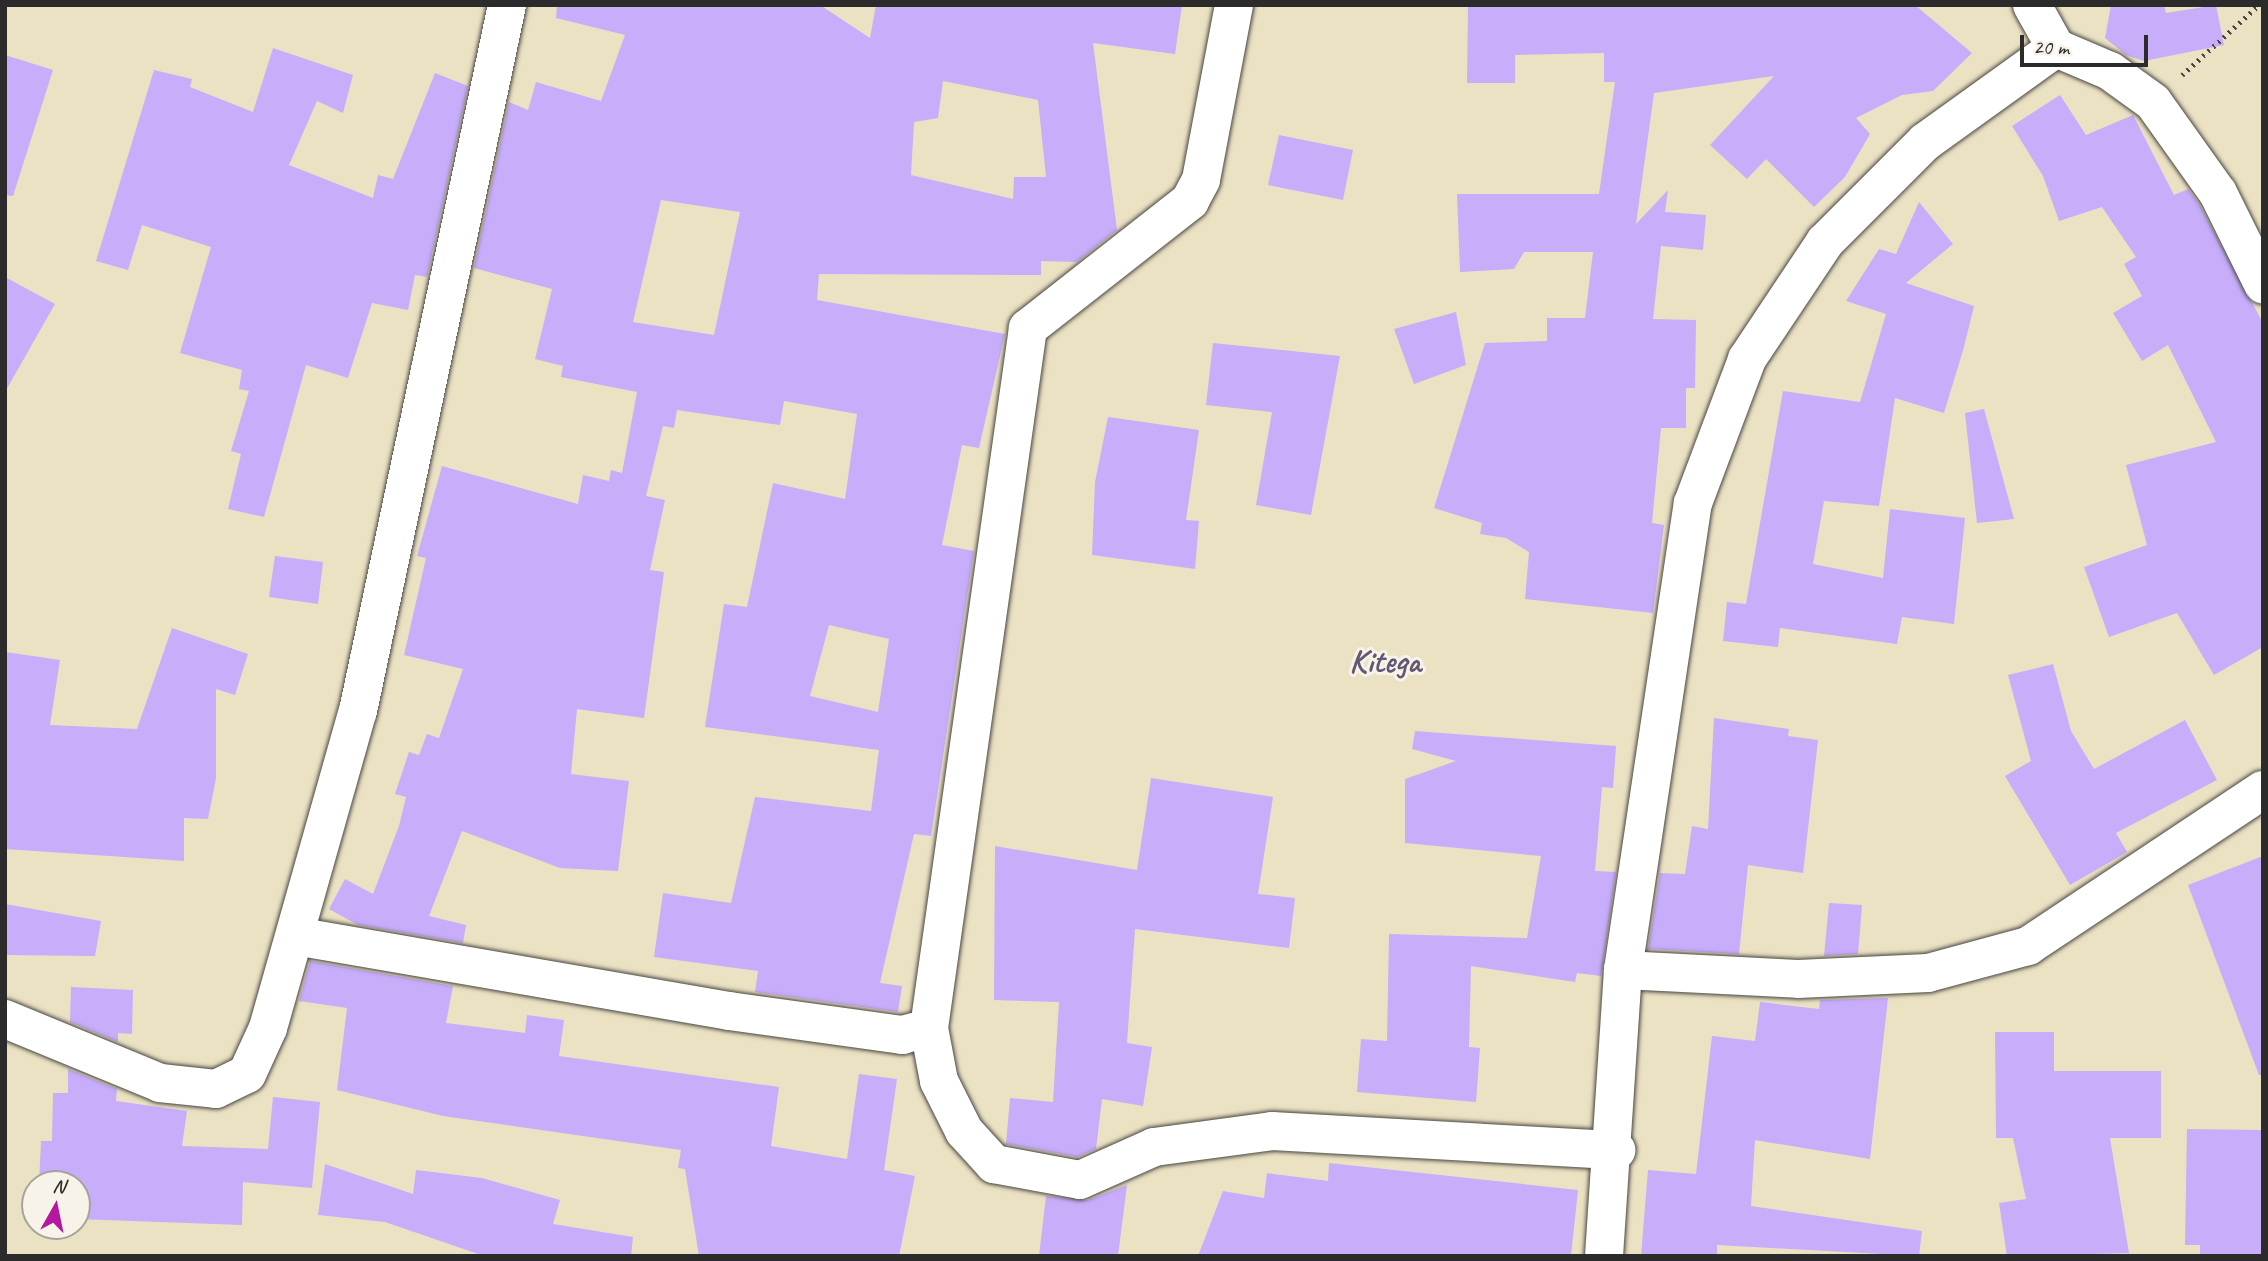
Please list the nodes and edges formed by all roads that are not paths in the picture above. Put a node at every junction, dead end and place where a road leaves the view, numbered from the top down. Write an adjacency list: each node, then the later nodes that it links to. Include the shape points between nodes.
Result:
1 (507, 5): 7 (street, via 364,684)
2 (1234, 5): 10 (street, via 1202,180 1190,201 1028,328)
3 (2032, 5): 4 (street)
4 (2056, 48): 5 (street, via 2110,71 2153,102 2218,193); 8 (street, via 1925,142 1870,196 1825,242 1747,359 1693,503)
5 (2263, 284)
6 (2263, 789): 8 (street, via 2028,946 1928,973 1798,979)
7 (295, 936): 9 (street, via 247,1074 216,1089 160,1083); 10 (street, via 743,1013 902,1035)
8 (1623, 970): 11 (street)
9 (5, 1019)
10 (929, 1028): 11 (street, via 939,1081 964,1131 994,1164 1080,1180 1154,1147 1272,1131)
11 (1616, 1150): 12 (street)
12 (1604, 1256)

